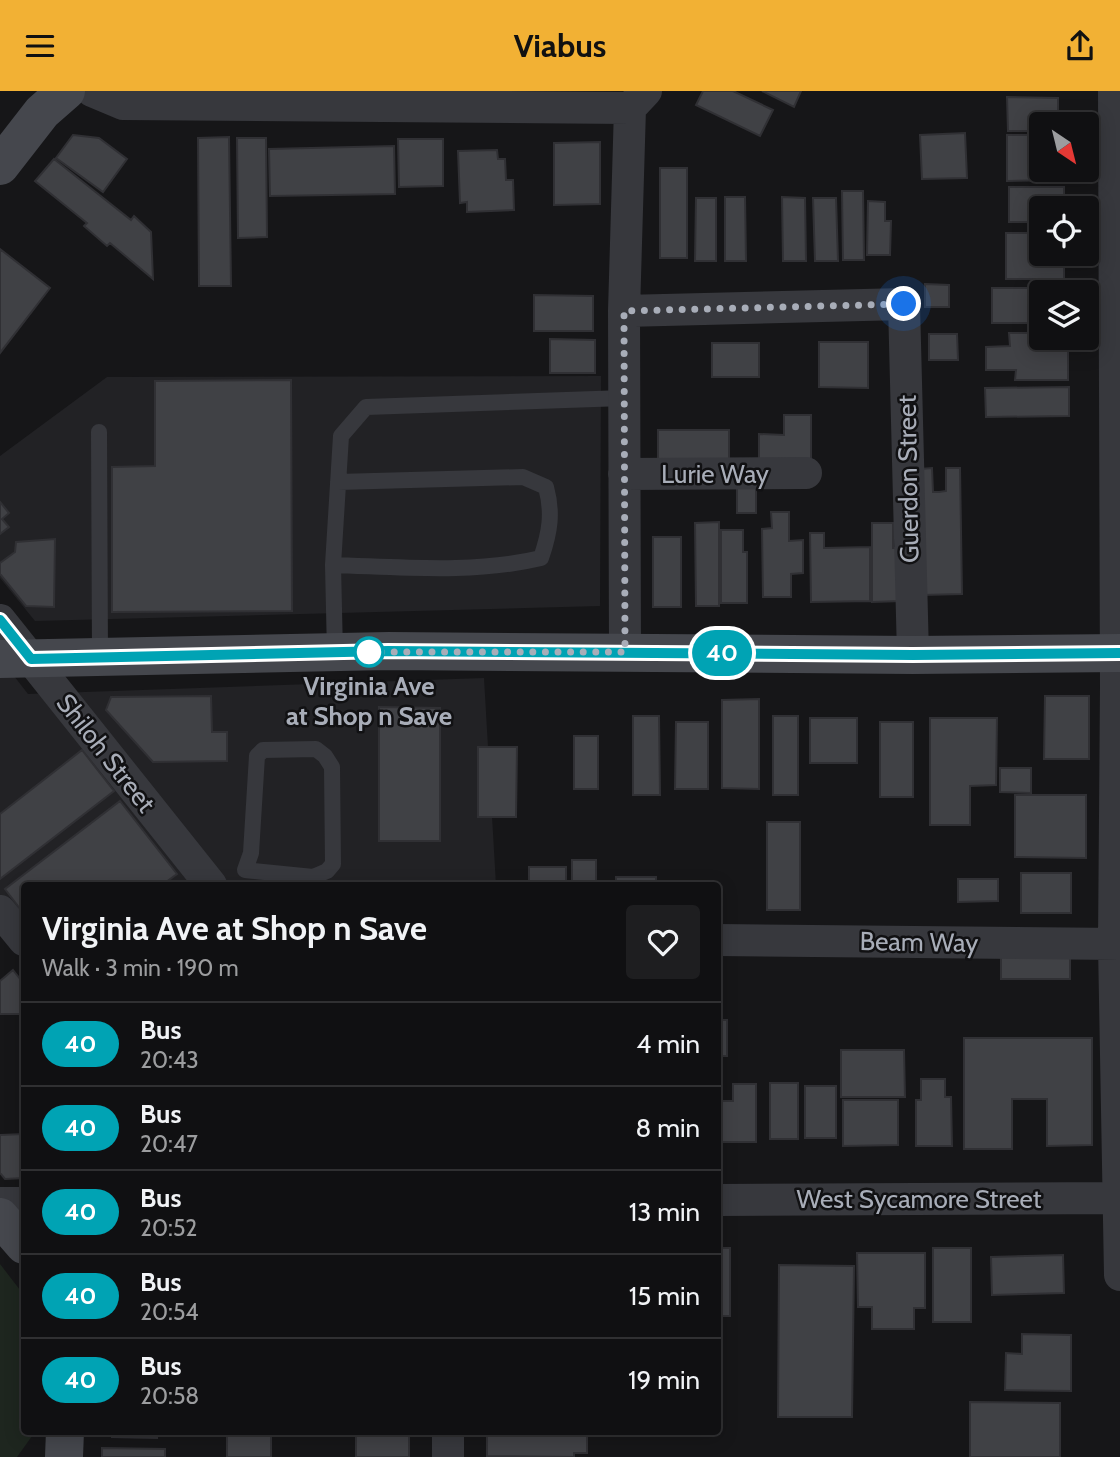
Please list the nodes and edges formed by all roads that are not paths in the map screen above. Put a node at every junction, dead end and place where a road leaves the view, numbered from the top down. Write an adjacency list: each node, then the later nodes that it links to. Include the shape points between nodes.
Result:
1 (66, 91): 5 (street, via 42,112)
2 (92, 91): 4 (street, via 123,104)
3 (1114, 91): 16 (street)
4 (638, 99): 6 (street)
5 (0, 166)
6 (624, 311): 7 (street); 17 (street, Guerdon Street, via 904,304)
7 (624, 398): 9 (street); 11 (lane, via 366,407 341,436)
8 (99, 432): 18 (lane)
9 (624, 474): 10 (street, Lurie Way); 14 (street)
10 (806, 474)
11 (338, 482): 12 (lane); 12 (lane, via 523,477 546,487 552,508 541,558 456,568)
12 (333, 565): 15 (lane)
13 (0, 620): 19 (street, Shiloh Street)
14 (625, 652): 15 (street); 17 (street)
15 (335, 653): 18 (street)
16 (1118, 653): 17 (street); 26 (street)
17 (913, 655)
18 (100, 657): 19 (street)
19 (16, 659): 21 (street, Shiloh Street)
20 (245, 870): 20 (lane, via 251,853 257,756 263,750 316,749 332,767 333,865 313,877); 22 (lane)
21 (208, 882)
22 (239, 882)
23 (0, 911): 24 (street)
24 (21, 936)
25 (721, 940): 26 (street, Beam Way)
26 (1117, 944): 27 (street)
27 (1119, 1198): 28 (street, West Sycamore Street); 33 (street)
28 (721, 1200)
29 (0, 1203): 30 (street)
30 (21, 1203)
31 (0, 1217): 32 (street)
32 (21, 1242)
33 (1120, 1275)
34 (448, 1435): 35 (street)
35 (449, 1457)

